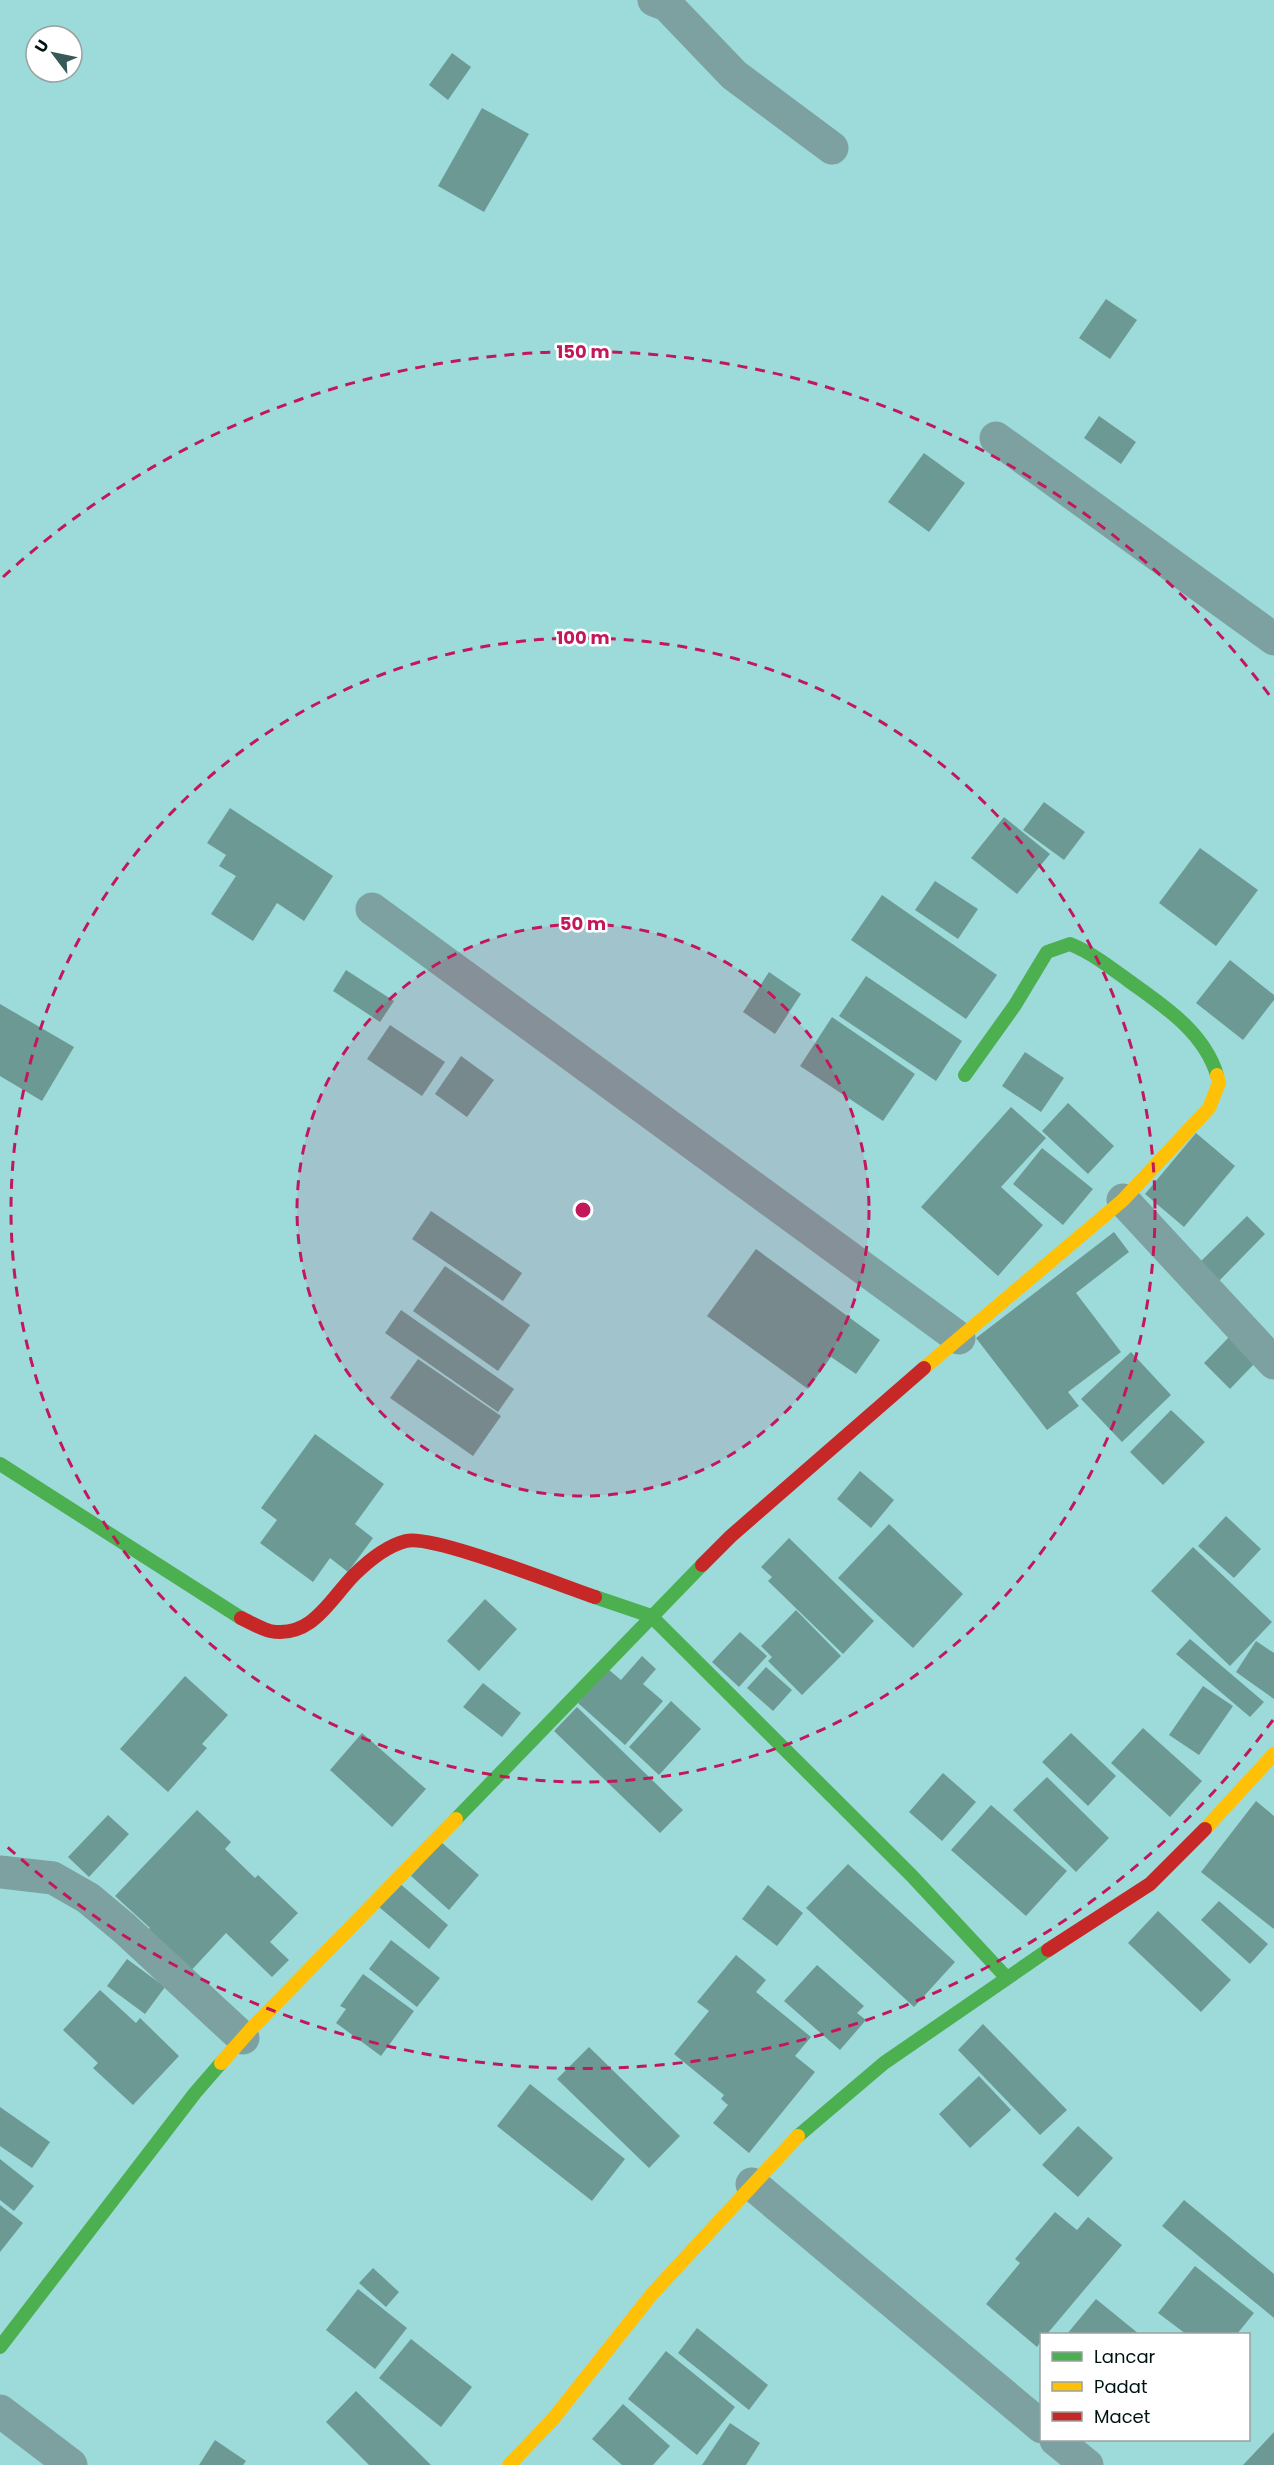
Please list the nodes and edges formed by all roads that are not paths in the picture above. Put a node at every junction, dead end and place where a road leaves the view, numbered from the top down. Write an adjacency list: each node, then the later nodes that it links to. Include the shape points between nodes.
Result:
1 (654, 0): 2 (street, via 667,5 734,75)
2 (832, 148)
3 (996, 438): 4 (street)
4 (1274, 639)
5 (372, 909): 8 (street)
6 (965, 1075): 7 (street, via 1047,952 1057,947 1070,944 1088,951 1173,1012 1198,1039 1214,1065 1219,1083 1209,1108)
7 (1123, 1200): 8 (street); 9 (street)
8 (959, 1338): 11 (street, via 731,1536)
9 (1274, 1363)
10 (0, 1464): 11 (street, via 243,1619 270,1631 294,1631 321,1615 353,1576 379,1553 408,1540 441,1544)
11 (651, 1616): 14 (street, via 912,1876); 15 (street)
12 (1274, 1754): 14 (street, via 1150,1884)
13 (0, 1872): 15 (street, via 53,1878 88,1898)
14 (1006, 1977): 16 (street, via 884,2063 803,2131)
15 (243, 2038): 17 (street, via 195,2093)
16 (752, 2184): 19 (street); 22 (street, via 652,2294 554,2420)
17 (0, 2347)
18 (0, 2411): 21 (street)
19 (1040, 2426)
20 (1058, 2441): 23 (street)
21 (70, 2465)
22 (509, 2465)
23 (1087, 2465)

